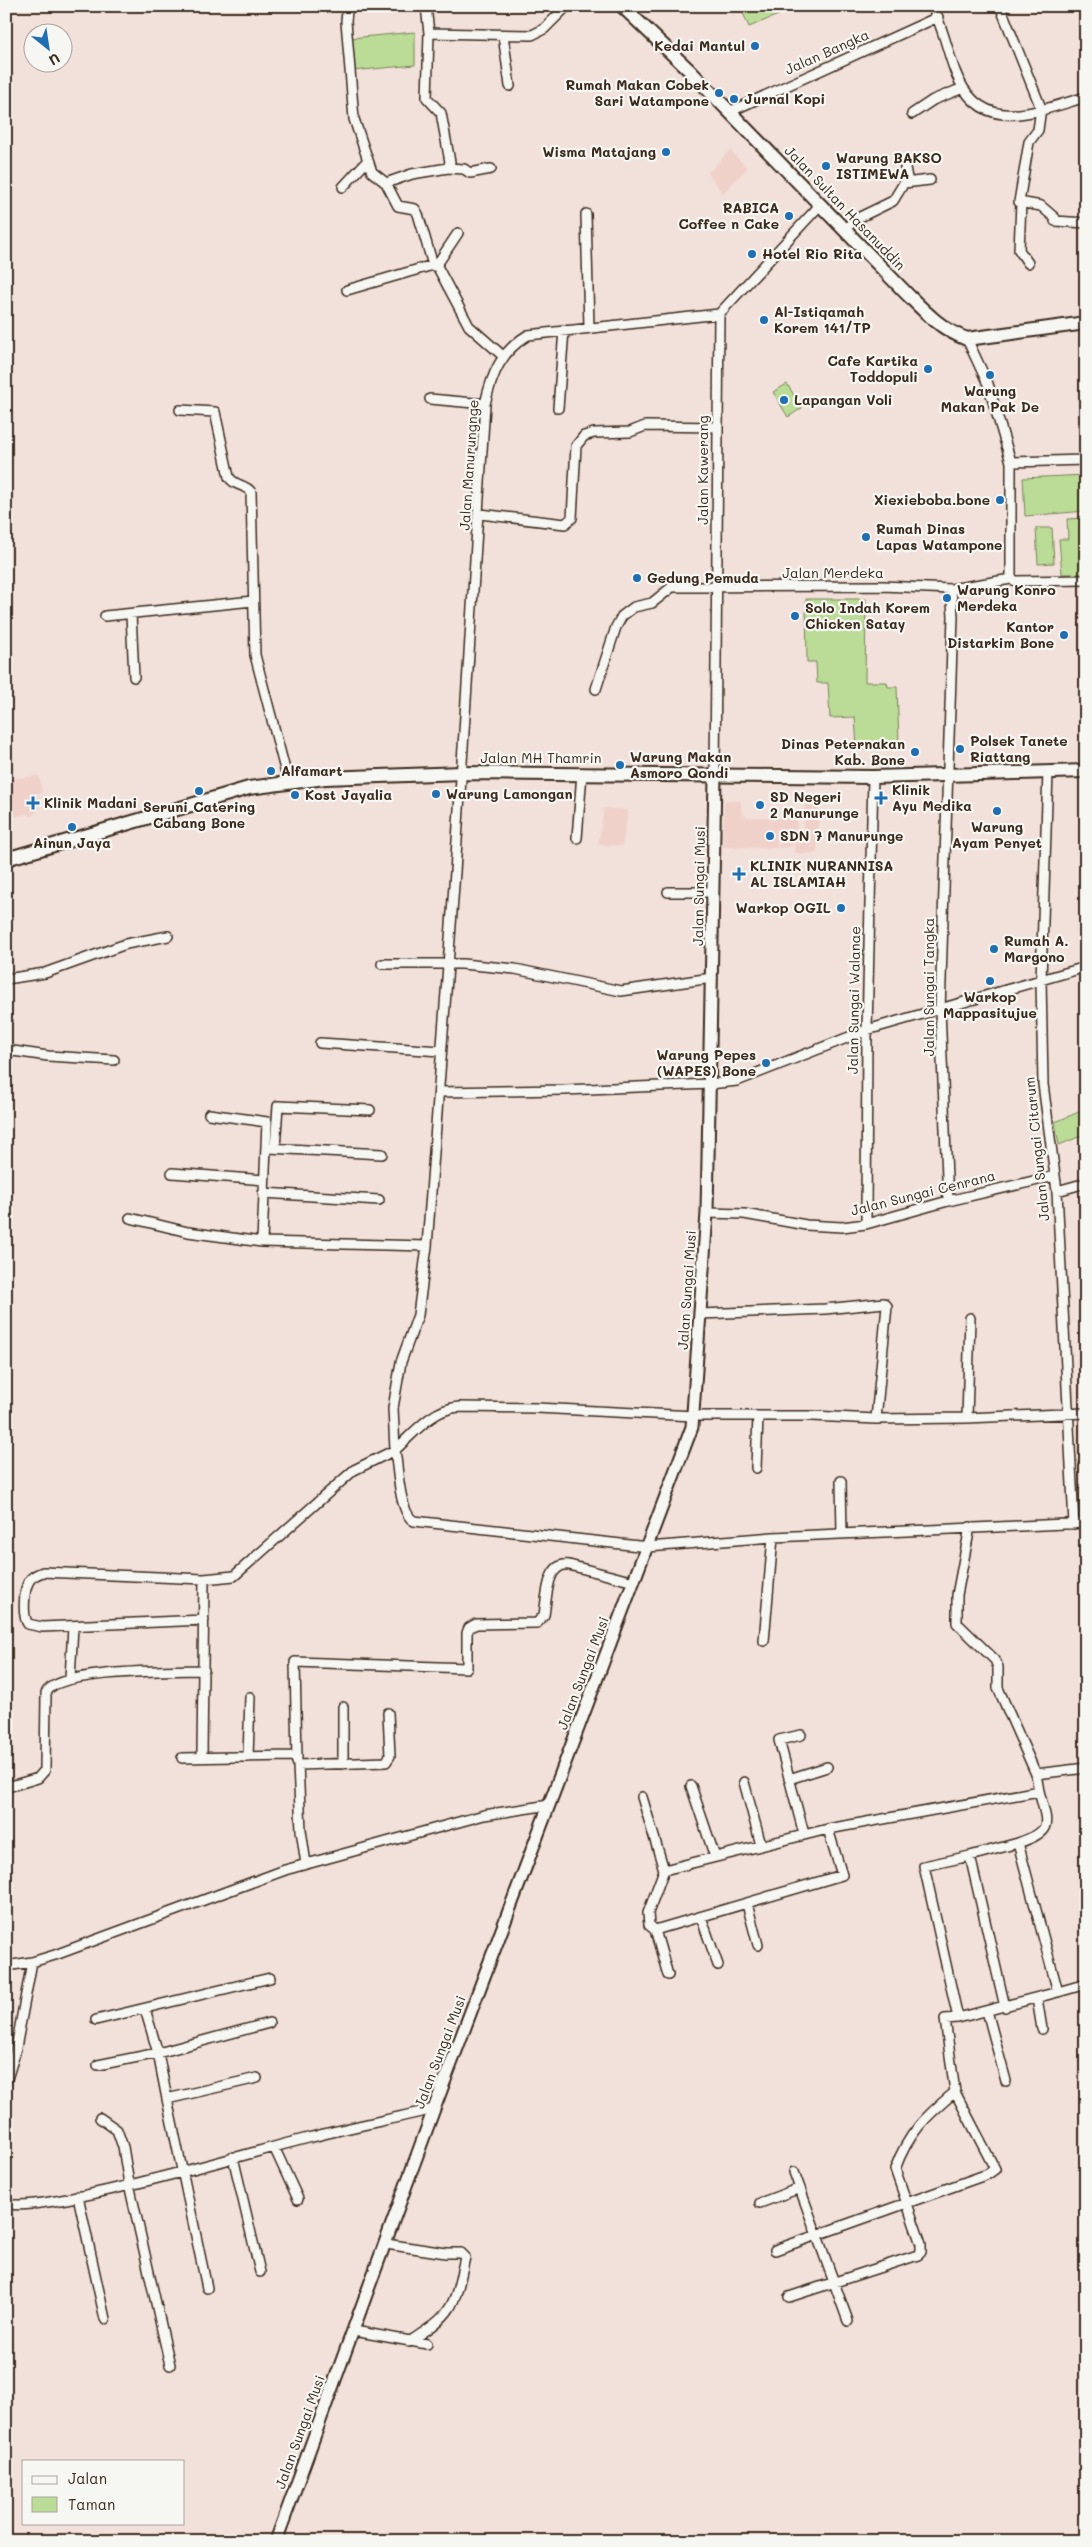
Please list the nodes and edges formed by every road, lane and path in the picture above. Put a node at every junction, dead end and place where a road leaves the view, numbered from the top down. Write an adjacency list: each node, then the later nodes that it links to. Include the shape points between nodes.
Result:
1 (426, 6): 8 (street)
2 (567, 6): 9 (street, via 538,32)
3 (622, 6): 14 (main road, Jalan Sultan Hasanuddin)
4 (932, 6): 7 (street)
5 (1000, 6): 13 (street)
6 (349, 7): 16 (street, via 346,21 354,119)
7 (938, 17): 11 (street); 14 (street, Jalan Bangka)
8 (429, 33): 9 (street); 17 (street, via 427,98 441,113 450,162)
9 (503, 35): 10 (street)
10 (510, 86)
11 (963, 88): 13 (street, via 979,107 998,114); 15 (street, via 933,100)
12 (1086, 96): 13 (street)
13 (1041, 108): 24 (street, via 1038,130 1029,142)
14 (729, 112): 25 (main road, Jalan Sultan Hasanuddin)
15 (912, 114)
16 (368, 160): 21 (street, via 372,172); 23 (street)
17 (448, 168): 19 (street, via 464,168 470,173); 21 (street, via 412,174)
18 (905, 168): 22 (street, via 907,178)
19 (491, 169)
20 (930, 180): 22 (street)
21 (386, 183): 31 (street, via 398,206 415,209)
22 (904, 183): 28 (street, via 893,201 856,219)
23 (342, 187)
24 (1021, 203): 27 (street, via 1041,206 1056,218 1055,221); 30 (street, via 1020,250)
25 (821, 204): 28 (main road, Jalan Sultan Hasanuddin); 33 (street)
26 (586, 214): 35 (street)
27 (1086, 223)
28 (845, 229): 37 (main road, Jalan Sultan Hasanuddin, via 926,313 952,334)
29 (458, 233): 31 (street)
30 (1028, 263)
31 (435, 265): 32 (street); 38 (street, via 469,326)
32 (347, 290)
33 (719, 314): 35 (street, Jalan Manurungnge); 43 (street, Jalan Kawerang)
34 (1086, 323): 37 (main road)
35 (589, 327): 36 (street, Jalan Manurungnge)
36 (564, 330): 38 (street, Jalan Manurungnge, via 528,335); 41 (street)
37 (967, 339): 45 (street, via 988,384)
38 (503, 356): 40 (street, Jalan Manurungnge, via 490,382)
39 (430, 399): 40 (street)
40 (486, 404): 46 (street, Jalan Manurungnge)
41 (558, 408)
42 (180, 410): 51 (street, via 214,412 228,477 251,492)
43 (718, 427): 46 (street, via 645,426 630,432 584,436 576,446 572,518 567,523); 49 (street, Jalan Kawerang)
44 (1086, 460): 45 (street)
45 (1011, 462): 47 (street)
46 (480, 514): 58 (street, Jalan Manurungnge)
47 (1011, 579): 48 (street, via 1016,582); 50 (street, Jalan Merdeka)
48 (1086, 580)
49 (716, 588): 50 (street, Jalan Merdeka, via 882,586); 55 (street, Jalan Merdeka, via 672,587 652,603 634,607 622,616); 61 (street, Jalan Kawerang)
50 (951, 589): 60 (street, Jalan Sungai Tangka)
51 (253, 601): 52 (street); 63 (street, via 256,664)
52 (131, 614): 53 (street); 54 (street)
53 (105, 616)
54 (134, 678)
55 (596, 689)
56 (1086, 771): 57 (main road, Jalan MH Thamrin)
57 (1048, 772): 60 (main road, Jalan MH Thamrin); 73 (street, Jalan Sungai Citarum)
58 (462, 773): 59 (main road, Jalan MH Thamrin); 63 (main road, Jalan MH Thamrin); 70 (street, Jalan Manurungnge)
59 (582, 773): 61 (main road, Jalan MH Thamrin); 64 (street)
60 (948, 774): 62 (main road, Jalan MH Thamrin); 75 (street, Jalan Sungai Tangka)
61 (715, 776): 62 (main road, Jalan MH Thamrin); 67 (street, Jalan Sungai Musi)
62 (873, 777): 76 (street, Jalan Sungai Walanae)
63 (288, 781): 65 (main road, Jalan MH Thamrin, via 249,788)
64 (577, 838)
65 (6, 859)
66 (668, 892): 67 (street)
67 (714, 892): 72 (street, Jalan Sungai Musi)
68 (168, 936): 74 (street, via 126,944 45,973)
69 (382, 964): 70 (street)
70 (448, 965): 72 (street, via 515,969 621,991); 79 (street, Jalan Manurungnge)
71 (1086, 967): 73 (street)
72 (712, 978): 81 (street, Jalan Sungai Musi)
73 (1041, 979): 75 (street); 88 (street, Jalan Sungai Citarum, via 1043,1084)
74 (6, 980)
75 (940, 1010): 76 (street); 94 (street, Jalan Sungai Tangka)
76 (867, 1030): 81 (street, via 737,1081); 97 (street, Jalan Sungai Walanae)
77 (320, 1043): 79 (street)
78 (6, 1050): 80 (street)
79 (441, 1051): 82 (street, Jalan Manurungnge)
80 (114, 1060)
81 (710, 1084): 82 (street); 95 (street, Jalan Sungai Musi)
82 (440, 1092): 99 (street, Jalan Manurungnge)
83 (370, 1110): 85 (street, via 278,1106)
84 (209, 1114): 85 (street, via 266,1121)
85 (271, 1148): 86 (street); 89 (street)
86 (382, 1154)
87 (172, 1173): 89 (street)
88 (1055, 1176): 91 (street, Jalan Sungai Citarum); 94 (street, Jalan Sungai Cenrana)
89 (264, 1180): 92 (street)
90 (1086, 1183): 91 (street)
91 (1057, 1191): 102 (street, Jalan Sungai Citarum)
92 (264, 1193): 93 (street); 98 (street)
93 (379, 1200)
94 (948, 1200): 97 (street, Jalan Sungai Cenrana)
95 (707, 1213): 97 (street, Jalan Sungai Cenrana, via 744,1214 806,1226); 100 (street, Jalan Sungai Musi)
96 (130, 1218): 98 (street, via 188,1232)
97 (866, 1224)
98 (262, 1242): 99 (street)
99 (427, 1246): 108 (street, Jalan Manurungnge, via 418,1315 401,1362 393,1408)
100 (700, 1314): 104 (street, Jalan Sungai Musi); 107 (street, via 884,1303)
101 (970, 1318): 106 (street)
102 (1068, 1413): 103 (street); 106 (street); 112 (street, Jalan Sungai Citarum)
103 (1086, 1413)
104 (694, 1416): 105 (street); 108 (street, via 537,1408 448,1408 434,1415); 116 (street, Jalan Sungai Musi)
105 (758, 1417): 107 (street); 109 (street)
106 (967, 1418): 107 (street)
107 (876, 1419)
108 (395, 1450): 116 (street, Jalan Manurungnge, via 403,1505 408,1518 414,1521); 117 (street, via 354,1470 234,1576)
109 (756, 1468)
110 (841, 1481): 114 (street)
111 (1086, 1523): 112 (street, Jalan Manurungnge)
112 (1074, 1524): 113 (street, Jalan Manurungnge)
113 (970, 1527): 114 (street, Jalan Manurungnge); 135 (street, via 957,1595 958,1623 995,1660 998,1688)
114 (842, 1534): 115 (street, Jalan Manurungnge)
115 (773, 1537): 116 (street, Jalan Manurungnge); 121 (street)
116 (648, 1547): 118 (street, Jalan Sungai Musi)
117 (204, 1579): 119 (street); 120 (street, via 43,1572 33,1577 26,1588 26,1621 32,1626)
118 (634, 1582): 131 (street, via 569,1565 556,1567 541,1620 476,1624 469,1628 467,1668 295,1662); 142 (street, Jalan Sungai Musi)
119 (204, 1620): 120 (street); 122 (street)
120 (73, 1627): 123 (street)
121 (764, 1641)
122 (204, 1670): 123 (street); 128 (street)
123 (70, 1678): 138 (street, via 50,1686 46,1693 46,1762 42,1775)
124 (250, 1697): 129 (street)
125 (343, 1706): 132 (street)
126 (388, 1713): 132 (street, via 388,1760 383,1763)
127 (801, 1735): 136 (street, via 779,1740)
128 (202, 1756): 129 (street); 130 (street)
129 (248, 1757): 131 (street, via 292,1755)
130 (182, 1758)
131 (298, 1762): 132 (street); 149 (street)
132 (343, 1764)
133 (827, 1767): 136 (street)
134 (1086, 1768): 135 (street)
135 (1036, 1774): 140 (street)
136 (789, 1779): 144 (street)
137 (744, 1782): 146 (street)
138 (11, 1786)
139 (691, 1786): 148 (street)
140 (1039, 1791): 143 (street); 145 (street, via 1047,1822 1045,1830)
141 (642, 1797): 150 (street)
142 (549, 1805): 149 (street, via 484,1815); 177 (street, Jalan Sungai Musi)
143 (828, 1829): 144 (street); 151 (street, via 842,1875)
144 (804, 1834): 146 (street)
145 (1018, 1843): 147 (street); 161 (street)
146 (761, 1845): 148 (street)
147 (970, 1856): 163 (street); 166 (street, via 924,1866)
148 (715, 1857): 150 (street)
149 (306, 1864): 155 (street)
150 (664, 1870): 153 (street, via 648,1913 649,1925)
151 (746, 1904): 152 (street); 154 (street)
152 (701, 1917): 153 (street); 156 (street)
153 (656, 1930): 158 (street)
154 (758, 1946)
155 (28, 1963): 157 (street); 174 (street, via 15,2053)
156 (718, 1965)
157 (6, 1966)
158 (668, 1975)
159 (270, 1978): 164 (street)
160 (1086, 1984): 161 (street)
161 (1058, 1992): 162 (street)
162 (1037, 1998): 163 (street); 169 (street)
163 (1005, 2007): 165 (street)
164 (145, 2009): 167 (street); 170 (street)
165 (987, 2011): 166 (street); 173 (street)
166 (958, 2018): 175 (street, via 945,2019)
167 (96, 2020)
168 (269, 2023): 170 (street)
169 (1042, 2029)
170 (158, 2053): 171 (street); 176 (street)
171 (98, 2065)
172 (257, 2078): 176 (street)
173 (1006, 2081)
174 (6, 2082)
175 (955, 2092): 189 (street, via 926,2116 904,2145 895,2169); 189 (street, via 995,2169)
176 (167, 2100): 181 (street)
177 (434, 2109): 179 (street); 191 (street, Jalan Sungai Musi)
178 (100, 2118): 183 (street, via 117,2130)
179 (274, 2147): 180 (street); 186 (street)
180 (233, 2157): 181 (street); 193 (street)
181 (181, 2171): 183 (street); 195 (street)
182 (794, 2172): 184 (street)
183 (128, 2184): 185 (street); 202 (street)
184 (800, 2188): 187 (street); 190 (street)
185 (78, 2196): 188 (street, via 27,2206); 197 (street)
186 (298, 2199)
187 (760, 2203)
188 (6, 2204)
189 (906, 2204): 190 (street); 194 (street, via 921,2252)
190 (817, 2235): 192 (street); 194 (street)
191 (386, 2244): 199 (street, Jalan Sungai Musi); 200 (street, via 461,2253 465,2258 453,2306 442,2319)
192 (775, 2250)
193 (260, 2272)
194 (835, 2282): 196 (street); 198 (street)
195 (207, 2288)
196 (789, 2297)
197 (105, 2319)
198 (848, 2320)
199 (354, 2331): 200 (street); 203 (street, Jalan Sungai Musi)
200 (410, 2342): 201 (street)
201 (427, 2344)
202 (170, 2365)
203 (276, 2541)

